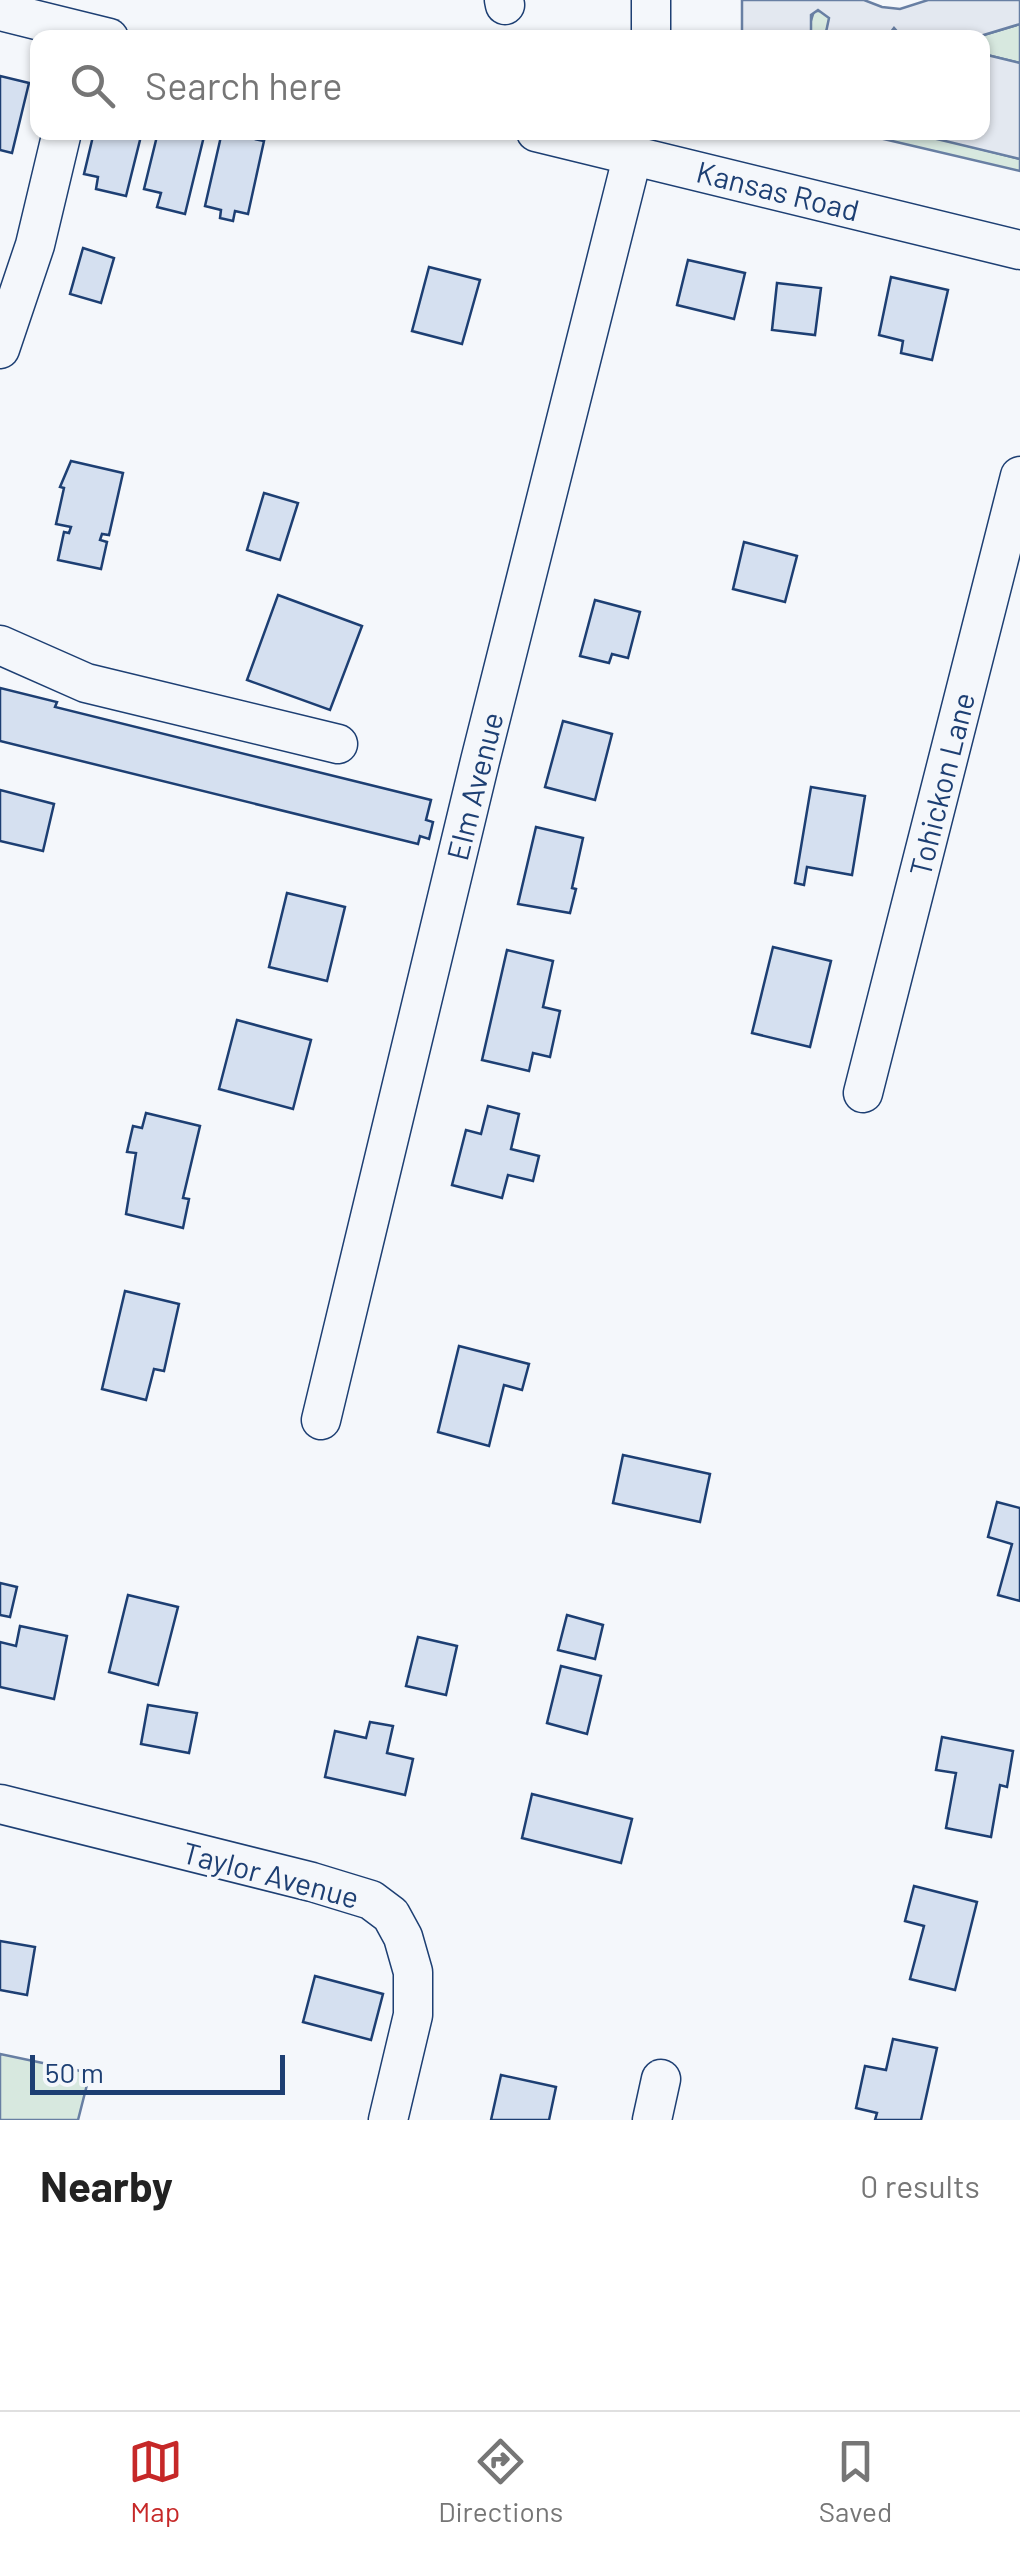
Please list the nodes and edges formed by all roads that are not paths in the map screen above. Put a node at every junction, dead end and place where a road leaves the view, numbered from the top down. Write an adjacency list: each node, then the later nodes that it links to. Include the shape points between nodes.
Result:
1 (0, 11): 2 (street)
2 (93, 27)
3 (60, 140): 7 (street)
4 (571, 140): 5 (street, Kansas Road)
5 (633, 154): 6 (street, Kansas Road); 12 (street, Elm Avenue)
6 (1020, 250)
7 (0, 349)
8 (1020, 476): 11 (street, Tohickon Lane)
9 (0, 645): 10 (street, via 86,683)
10 (338, 744)
11 (862, 1093)
12 (321, 1420)
13 (0, 1804): 15 (street, Taylor Avenue, via 312,1882 371,1900 391,1915 414,1972 413,2015)
14 (661, 2079): 16 (street)
15 (388, 2120)
16 (652, 2120)

